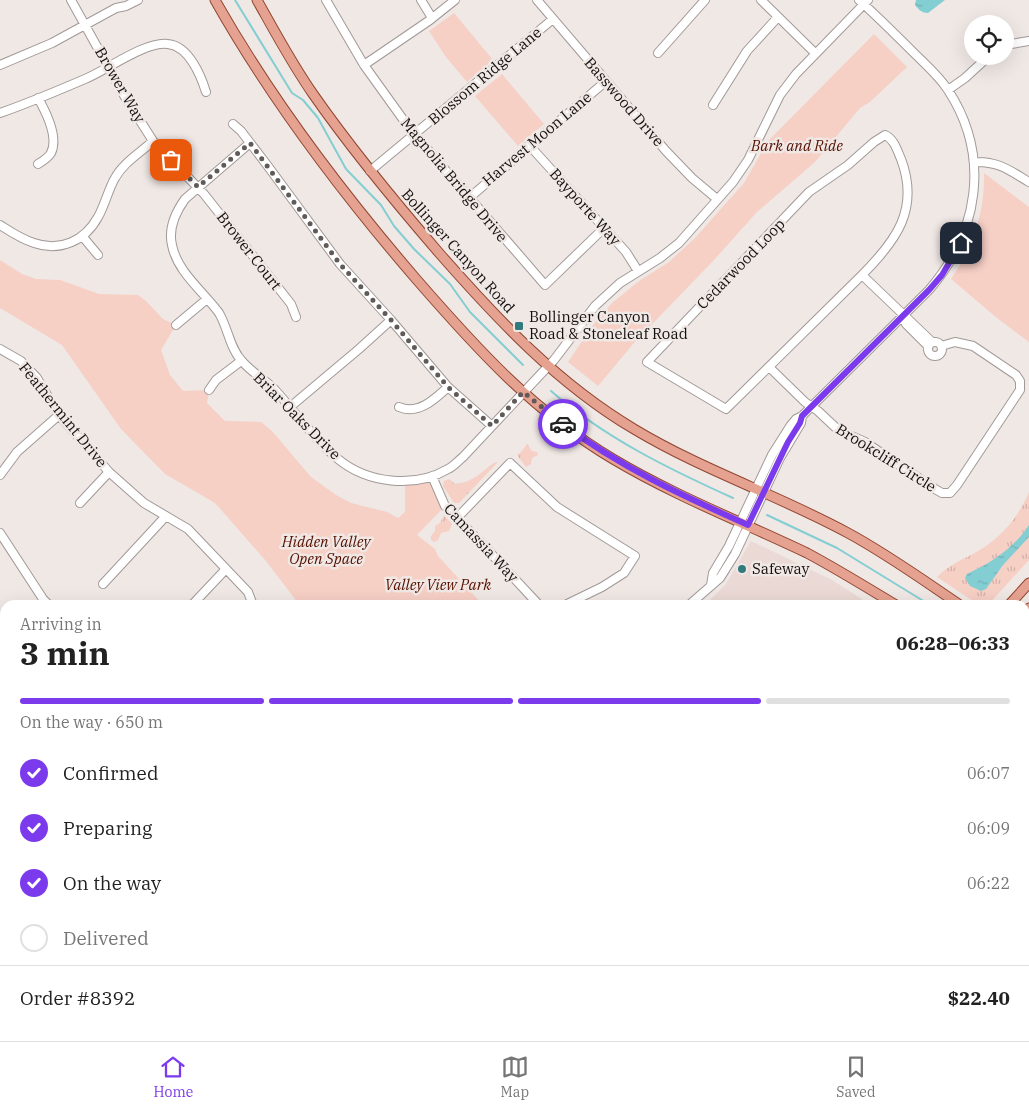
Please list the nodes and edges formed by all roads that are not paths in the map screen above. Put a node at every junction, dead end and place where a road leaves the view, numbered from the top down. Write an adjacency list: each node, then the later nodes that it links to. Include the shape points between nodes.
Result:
1 (72, 0): 17 (street, Brower Way)
2 (121, 0): 13 (street)
3 (138, 0): 13 (street)
4 (215, 0): 64 (main road, via 252,62 347,196 464,334)
5 (257, 0): 39 (main road, Bollinger Canyon Road, via 312,93)
6 (326, 0): 23 (street, Magnolia Bridge Drive)
7 (421, 0): 15 (street)
8 (455, 0): 15 (street)
9 (537, 0): 16 (street, Basswood Drive)
10 (705, 0): 20 (street)
11 (761, 0): 14 (street)
12 (864, 1): 21 (street, Briar Oaks Drive); 27 (street)
13 (116, 8): 17 (street)
14 (778, 17): 21 (street); 30 (street, via 747,50)
15 (432, 18): 23 (street)
16 (553, 19): 26 (street, Basswood Drive); 33 (street, Blossom Ridge Lane)
17 (85, 24): 22 (street, via 52,43); 25 (street, Brower Way)
18 (1029, 41): 19 (street)
19 (1014, 44)
20 (658, 53)
21 (815, 53): 43 (street, Briar Oaks Drive, via 780,95 748,160)
22 (0, 65)
23 (364, 65): 33 (street, Magnolia Bridge Drive)
24 (979, 65): 27 (street)
25 (109, 67): 28 (street, via 149,46 168,44 182,49 201,75); 29 (street); 34 (street, Brower Way)
26 (605, 82): 36 (street, Harvest Moon Lane); 43 (street, Basswood Drive, via 666,151)
27 (948, 90): 37 (street, via 968,133)
28 (206, 92)
29 (38, 98): 31 (street); 38 (street, via 52,131 54,146 48,158)
30 (713, 105)
31 (0, 113)
32 (233, 124): 35 (street)
33 (415, 135): 39 (street, Blossom Ridge Lane); 42 (street, Magnolia Bridge Drive)
34 (153, 142): 41 (street, Brower Way); 46 (street, via 121,169 98,217)
35 (250, 143): 41 (street, Briar Oaks Drive); 53 (street, via 340,264)
36 (530, 145): 42 (street, Harvest Moon Lane); 45 (street, Bayporte Way)
37 (974, 162): 40 (street, via 1000,165); 51 (street, via 974,194 961,243 942,275)
38 (38, 164)
39 (370, 171): 60 (main road, Bollinger Canyon Road, via 469,287)
40 (1029, 182)
41 (198, 187): 50 (street, Briar Oaks Drive, via 179,208 171,238 179,262); 52 (street, Brower Court, via 286,297)
42 (469, 198): 45 (street, Magnolia Bridge Drive, via 545,285)
43 (717, 199): 48 (street, Briar Oaks Drive, via 679,243)
44 (0, 225): 46 (street, via 24,239 46,246 71,243)
45 (604, 228): 48 (street, Bayporte Way)
46 (83, 237): 47 (street)
47 (98, 255)
48 (638, 271): 60 (street, Briar Oaks Drive, via 595,306)
49 (862, 275): 51 (street); 61 (street, Cedarwood Loop); 61 (street, Cedarwood Loop, via 894,239 903,222 906,204 908,186 903,165 893,141 885,135 809,192 647,362 726,409)
50 (207, 299): 54 (street); 59 (street, Briar Oaks Drive, via 220,314)
51 (904, 316): 55 (street); 67 (street)
52 (296, 317)
53 (391, 320): 62 (street); 65 (street)
54 (176, 325)
55 (930, 344): 56 (street); 56 (street, via 929,354 935,356 941,352)
56 (941, 346): 67 (street, Brookcliff Circle, via 955,342 973,346 1020,381 1020,390 958,486 950,493 942,493 865,442 845,433)
57 (2, 350): 58 (street); 68 (street, Feathermint Drive, via 21,361 36,378)
58 (0, 360)
59 (241, 361): 63 (street, via 216,380); 65 (street, Briar Oaks Drive, via 270,384)
60 (548, 366): 64 (street, Briar Oaks Drive); 73 (main road, Bollinger Canyon Road, via 605,411 633,428)
61 (769, 367): 67 (street)
62 (448, 387): 66 (street, via 423,407 408,411); 69 (street)
63 (209, 390)
64 (523, 392): 69 (street, Briar Oaks Drive); 77 (main road, via 613,459 678,494)
65 (290, 406): 72 (street, Briar Oaks Drive, via 338,459 364,474 394,481)
66 (399, 407)
67 (812, 407): 73 (street, via 802,416)
68 (59, 415): 70 (street, Feathermint Drive); 71 (street, via 17,452)
69 (492, 426): 72 (street, Briar Oaks Drive, via 463,457)
70 (109, 472): 74 (street); 75 (street, Feathermint Drive, via 144,503)
71 (0, 476)
72 (432, 476): 76 (street, Camassia Way, via 445,506)
73 (760, 491): 77 (street); 89 (main road, Bollinger Canyon Road, via 847,532)
74 (80, 503)
75 (166, 516): 79 (street, Feathermint Drive, via 188,530); 81 (street)
76 (457, 518): 85 (street, Camassia Way); 86 (street, via 510,463 556,507 635,556 624,573)
77 (744, 523): 87 (street, via 710,585); 88 (main road, via 817,558)
78 (0, 533): 82 (street)
79 (226, 569): 83 (street); 84 (street, Feathermint Drive, via 248,592)
80 (1029, 583): 90 (main road)
81 (103, 584)
82 (45, 600)
83 (197, 600)
84 (251, 600)
85 (533, 600)
86 (576, 600)
87 (694, 600)
88 (888, 600)
89 (952, 600)
90 (1014, 600)

